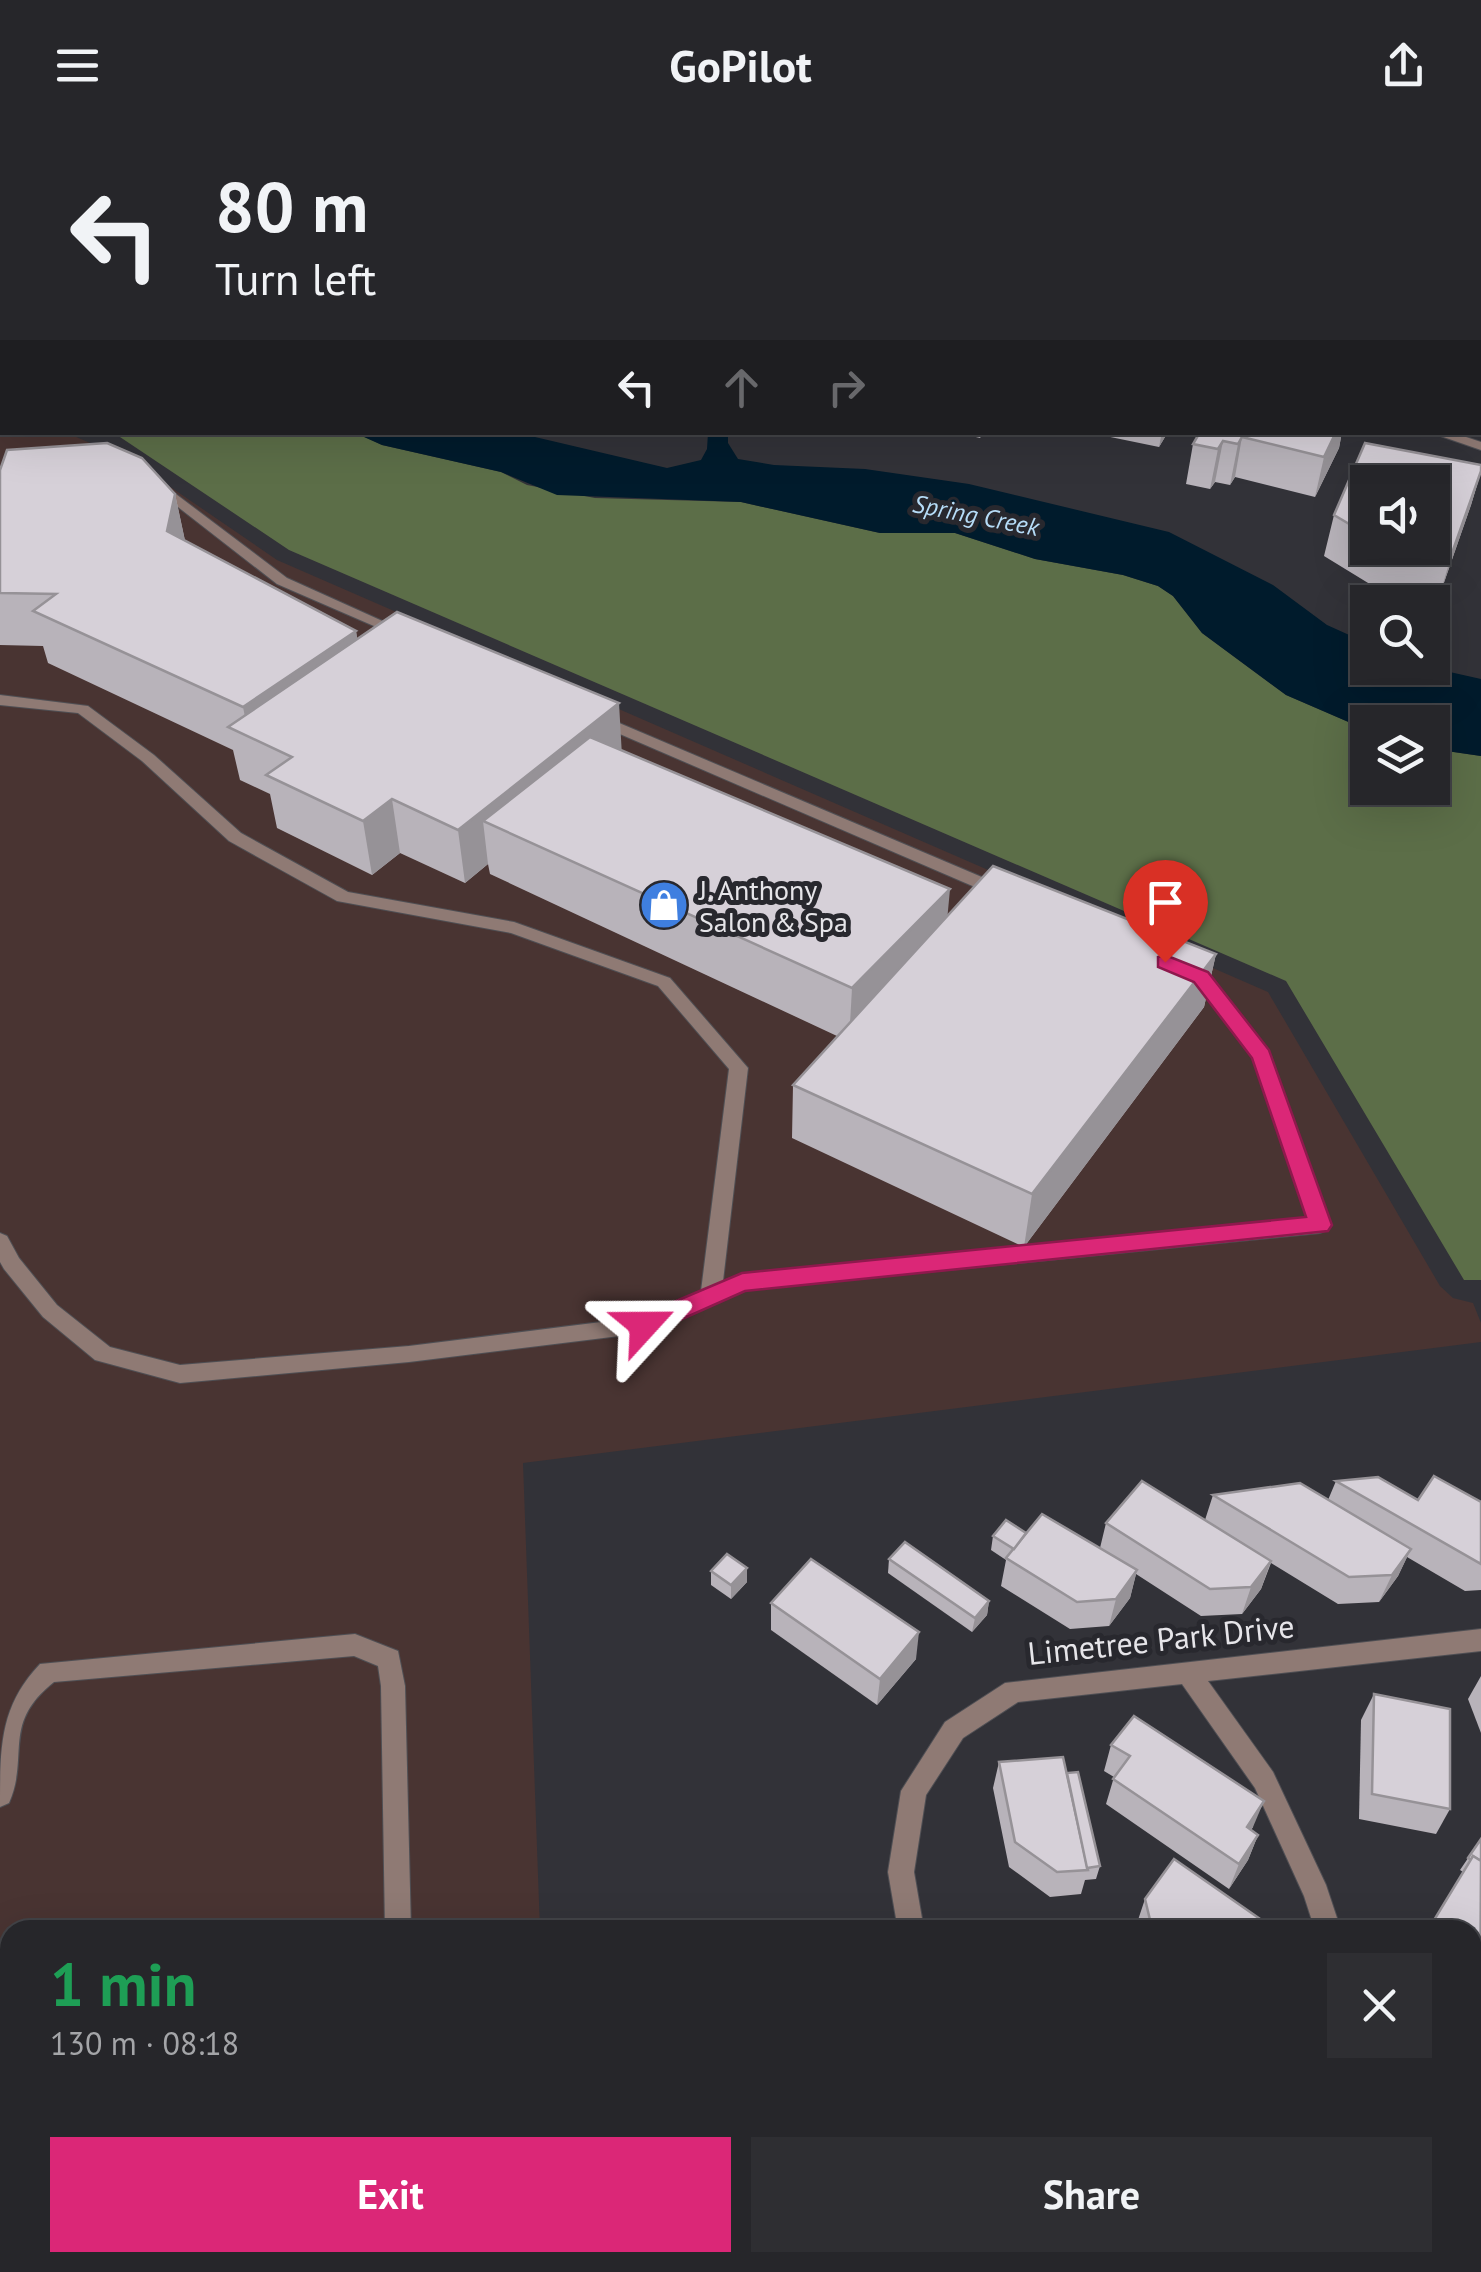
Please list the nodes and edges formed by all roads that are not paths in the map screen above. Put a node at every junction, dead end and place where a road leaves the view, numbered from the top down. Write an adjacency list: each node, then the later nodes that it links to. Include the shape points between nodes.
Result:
1 (0, 401): 2 (street)
2 (0, 418)
3 (1446, 435): 4 (street)
4 (1481, 446)
5 (140, 471): 6 (street, via 282,580)
6 (428, 644)
7 (0, 700): 12 (street, via 82,709 235,837 343,897 514,928 664,982 739,1068)
8 (574, 708): 9 (street)
9 (1022, 901)
10 (1165, 962): 12 (street, via 1201,977 1262,1056 1320,1225 742,1282)
11 (0, 1240): 12 (street, via 50,1311 104,1354 180,1374 644,1325)
12 (711, 1296)
13 (1481, 1640): 14 (street, Limetree Park Drive)
14 (1188, 1672): 17 (street, Limetree Park Drive, via 1014,1691 954,1730 914,1791 902,1872); 18 (street, via 1264,1780)
15 (0, 1795): 16 (street, via 12,1709 25,1688 49,1672 356,1646 389,1660 393,1686)
16 (398, 1920)
17 (909, 1920)
18 (1325, 1920)

